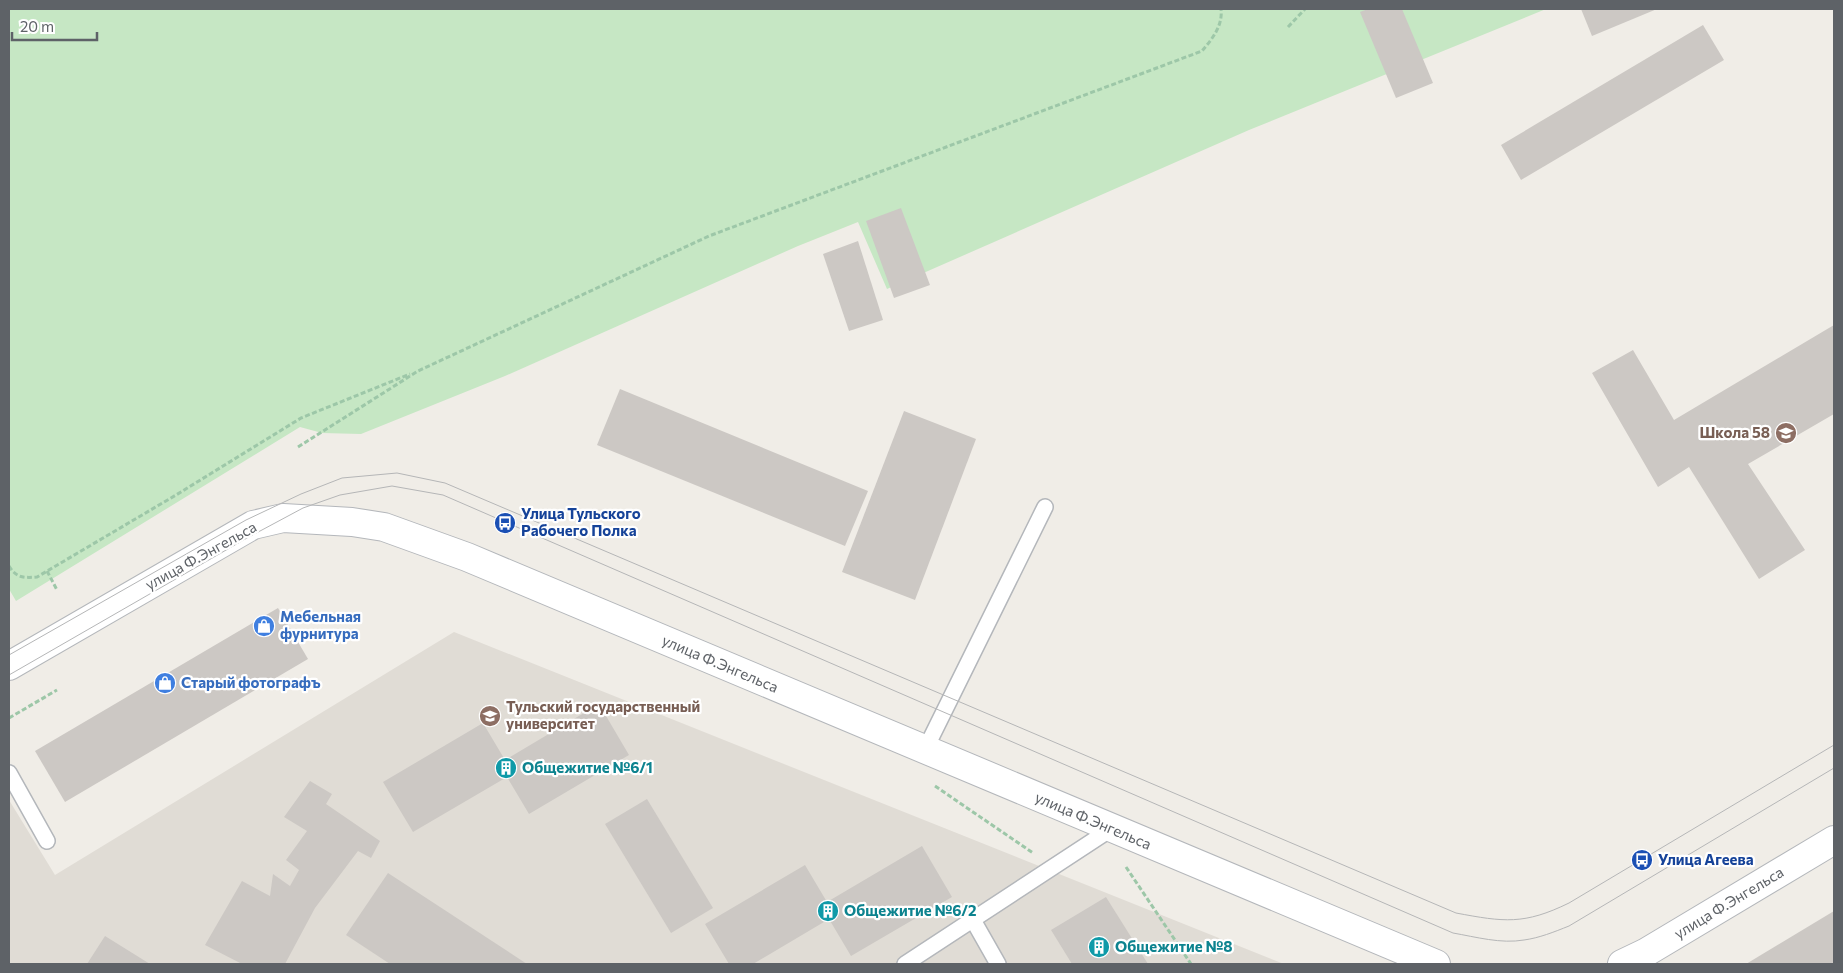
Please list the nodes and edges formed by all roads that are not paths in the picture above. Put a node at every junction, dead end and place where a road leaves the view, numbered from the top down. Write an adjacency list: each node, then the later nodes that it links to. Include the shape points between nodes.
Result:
1 (1044, 507): 3 (lane)
2 (9, 666): 3 (street, улица Ф.Энгельса, via 253,525 283,518 352,522 384,527 467,558)
3 (925, 750): 5 (street, улица Ф.Энгельса)
4 (9, 773): 7 (lane)
5 (1111, 829): 8 (lane); 11 (street, улица Ф.Энгельса)
6 (1834, 840): 12 (street, улица Ф.Энгельса, via 1645,954)
7 (47, 841)
8 (973, 920): 9 (lane); 10 (lane)
9 (905, 964)
10 (998, 964)
11 (1436, 964)
12 (1622, 964)

